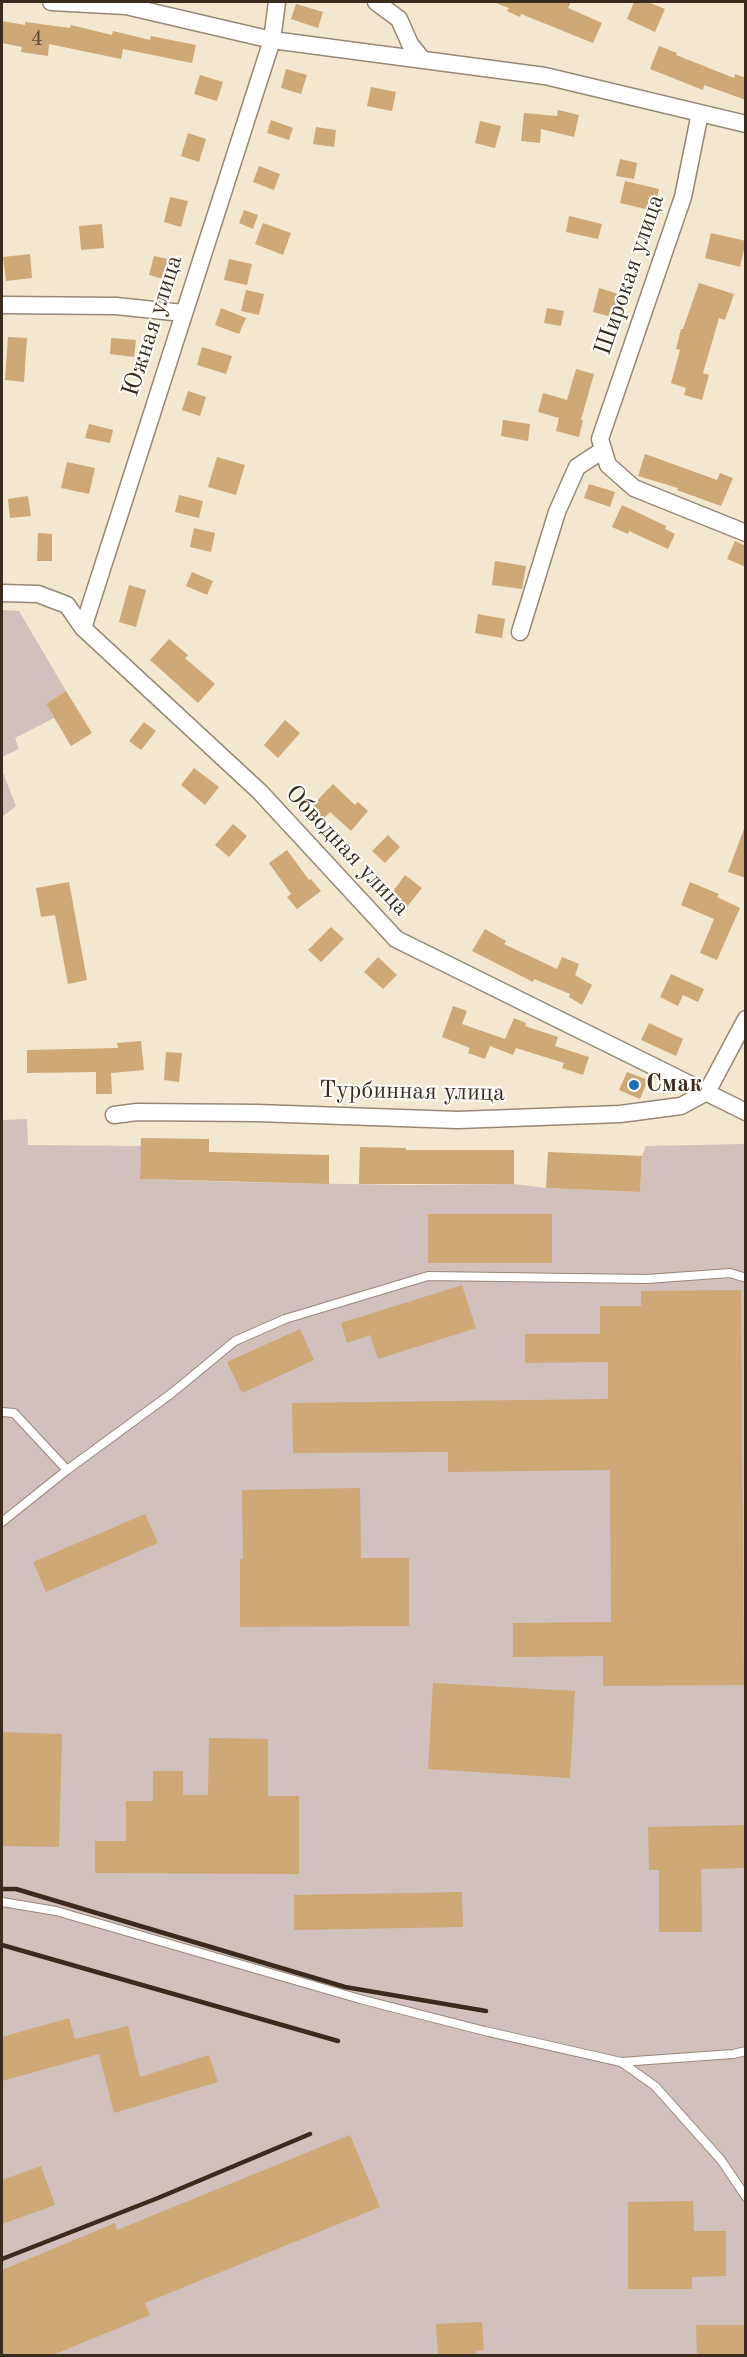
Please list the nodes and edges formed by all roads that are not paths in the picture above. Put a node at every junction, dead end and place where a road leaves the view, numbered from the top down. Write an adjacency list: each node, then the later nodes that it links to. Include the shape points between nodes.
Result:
1 (51, 2): 4 (street, via 126,6)
2 (277, 2): 4 (street)
3 (376, 2): 5 (street, via 399,19)
4 (272, 40): 5 (street); 9 (street, Южная улица)
5 (422, 60): 6 (street, via 545,76)
6 (700, 113): 7 (street); 10 (street, Широкая улица, via 683,197 600,439)
7 (746, 124)
8 (2, 305): 9 (street, via 116,306)
9 (183, 313): 13 (street, Южная улица)
10 (603, 450): 11 (street, via 608,465 634,488); 14 (street, via 577,467 557,512)
11 (746, 533)
12 (2, 593): 13 (street, Обводная улица, via 38,594 67,605)
13 (83, 628): 16 (street, Обводная улица, via 260,792 396,939)
14 (520, 632)
15 (746, 1019): 16 (street)
16 (707, 1092): 17 (street, Обводная улица); 18 (street, Турбинная улица, via 681,1106 620,1114 458,1119 257,1113)
17 (746, 1112)
18 (114, 1115)
19 (746, 1278): 21 (lane, via 730,1273 647,1279 428,1276 285,1319 236,1341)
20 (2, 1412): 21 (lane, via 14,1413)
21 (68, 1470): 22 (lane)
22 (2, 1522)
23 (2, 1902): 25 (lane, via 56,1911 462,2026)
24 (746, 2051): 25 (lane)
25 (621, 2062): 26 (lane, via 655,2086 721,2160)
26 (746, 2197)

